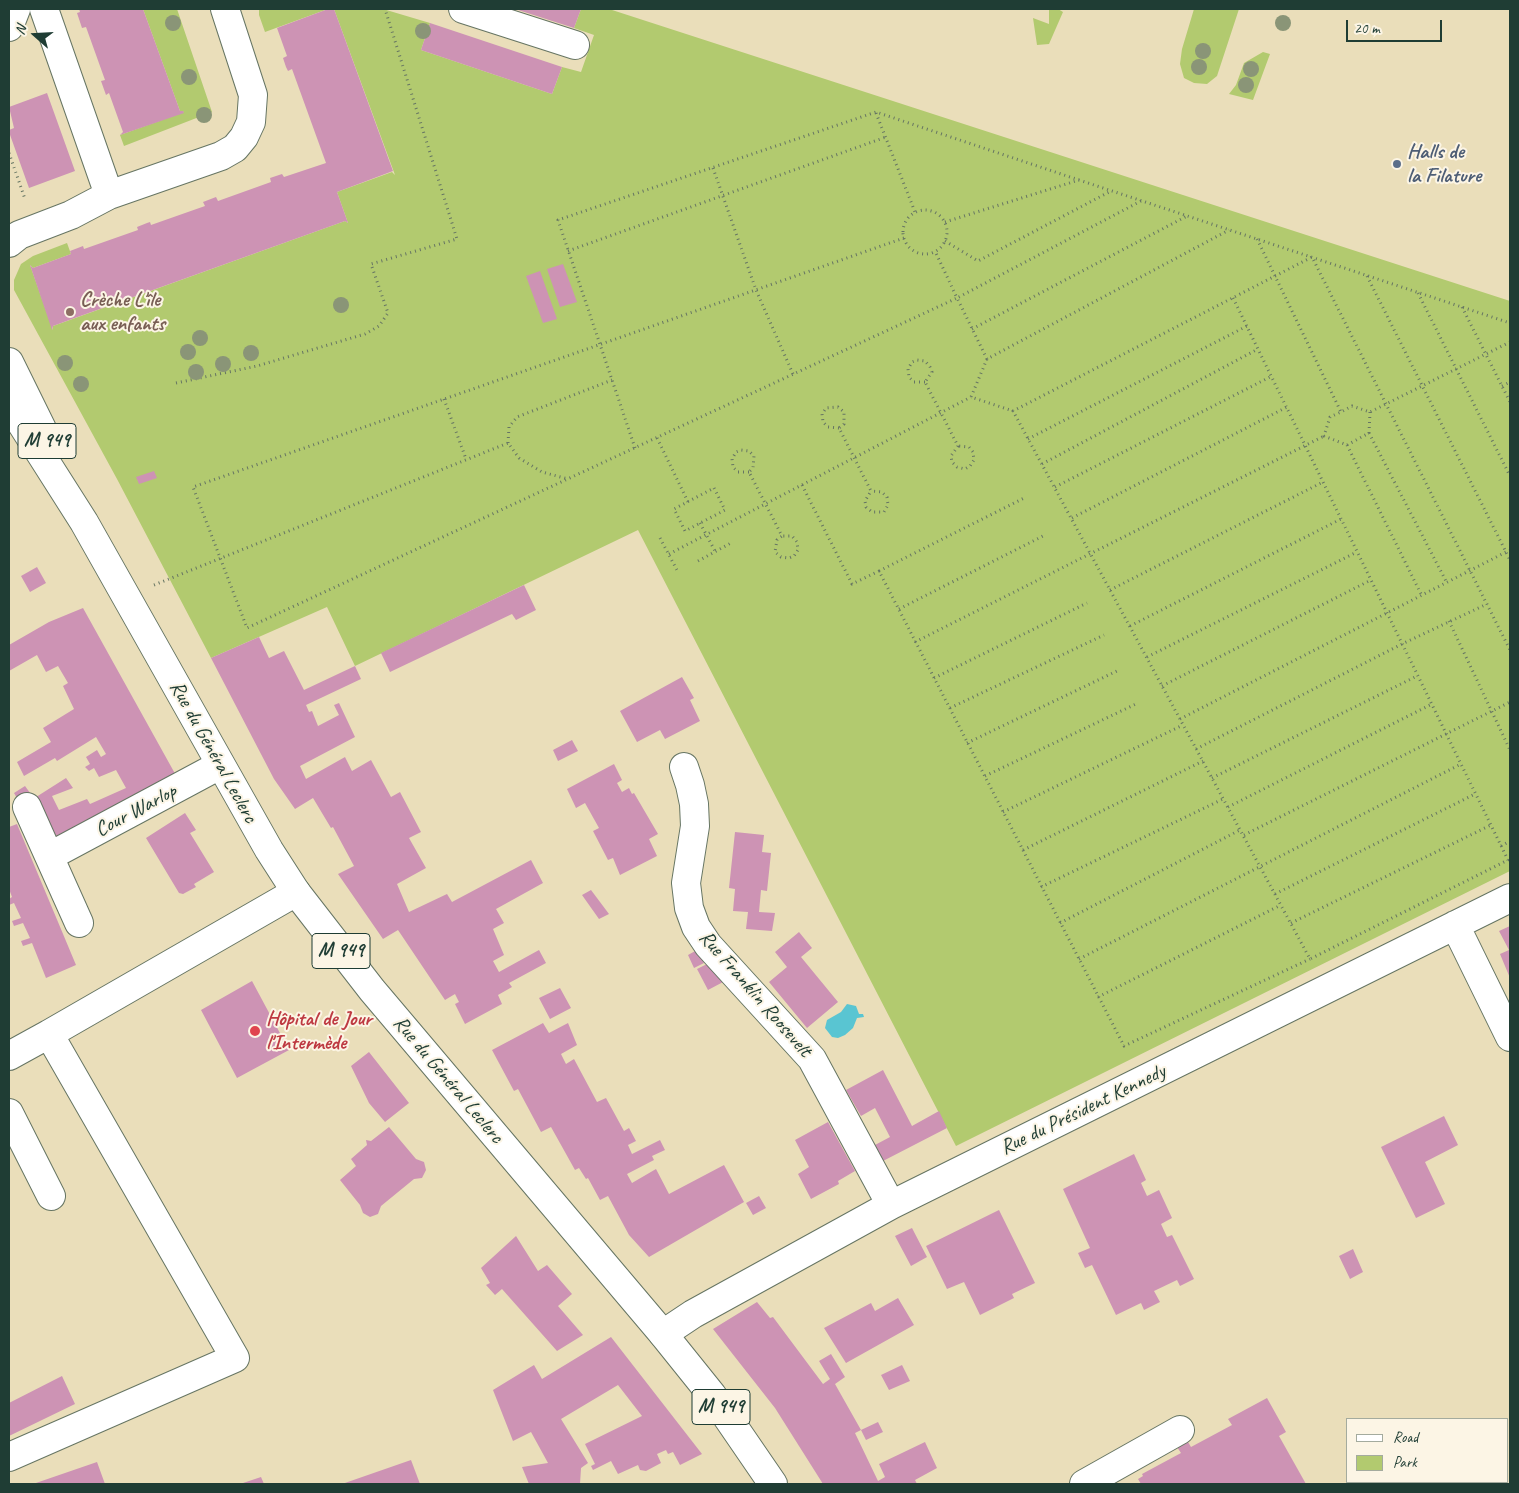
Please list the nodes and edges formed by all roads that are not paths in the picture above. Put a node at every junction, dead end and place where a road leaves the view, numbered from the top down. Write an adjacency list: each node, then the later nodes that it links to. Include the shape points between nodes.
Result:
1 (16, 9): 5 (street)
2 (44, 9): 7 (street)
3 (225, 9): 7 (street, via 253,95 251,122 244,137 235,148 221,156)
4 (463, 9): 6 (street)
5 (9, 27)
6 (575, 45)
7 (110, 195): 8 (street, via 19,235)
8 (9, 243)
9 (9, 362): 11 (street, Rue du Général Leclerc / M 949)
10 (9, 404): 11 (street, Rue du Général Leclerc / M 949)
11 (84, 522): 12 (street, Rue du Général Leclerc / M 949)
12 (220, 765): 15 (street, Cour Warlop); 16 (street, Rue du Général Leclerc / M 949)
13 (684, 768): 25 (street, Rue Franklin Roosevelt, via 694,804 695,826 686,884 689,908 696,927 708,945 812,1059)
14 (28, 807): 15 (street)
15 (50, 856): 18 (street)
16 (296, 892): 20 (street); 26 (street, Rue du Général Leclerc / M 949, via 372,990)
17 (1510, 898): 19 (street, Rue du Président Kennedy)
18 (79, 923)
19 (1455, 925): 21 (street); 25 (street, Rue du Président Kennedy)
20 (49, 1034): 22 (street); 28 (street, via 236,1358)
21 (1510, 1038)
22 (9, 1056)
23 (9, 1113): 24 (street)
24 (50, 1196)
25 (891, 1205): 26 (street, Rue du Président Kennedy, via 693,1314)
26 (663, 1334): 29 (street, Rue du Général Leclerc / M 949, via 717,1403)
27 (1180, 1430): 30 (street)
28 (9, 1457)
29 (773, 1484)
30 (1084, 1484)

